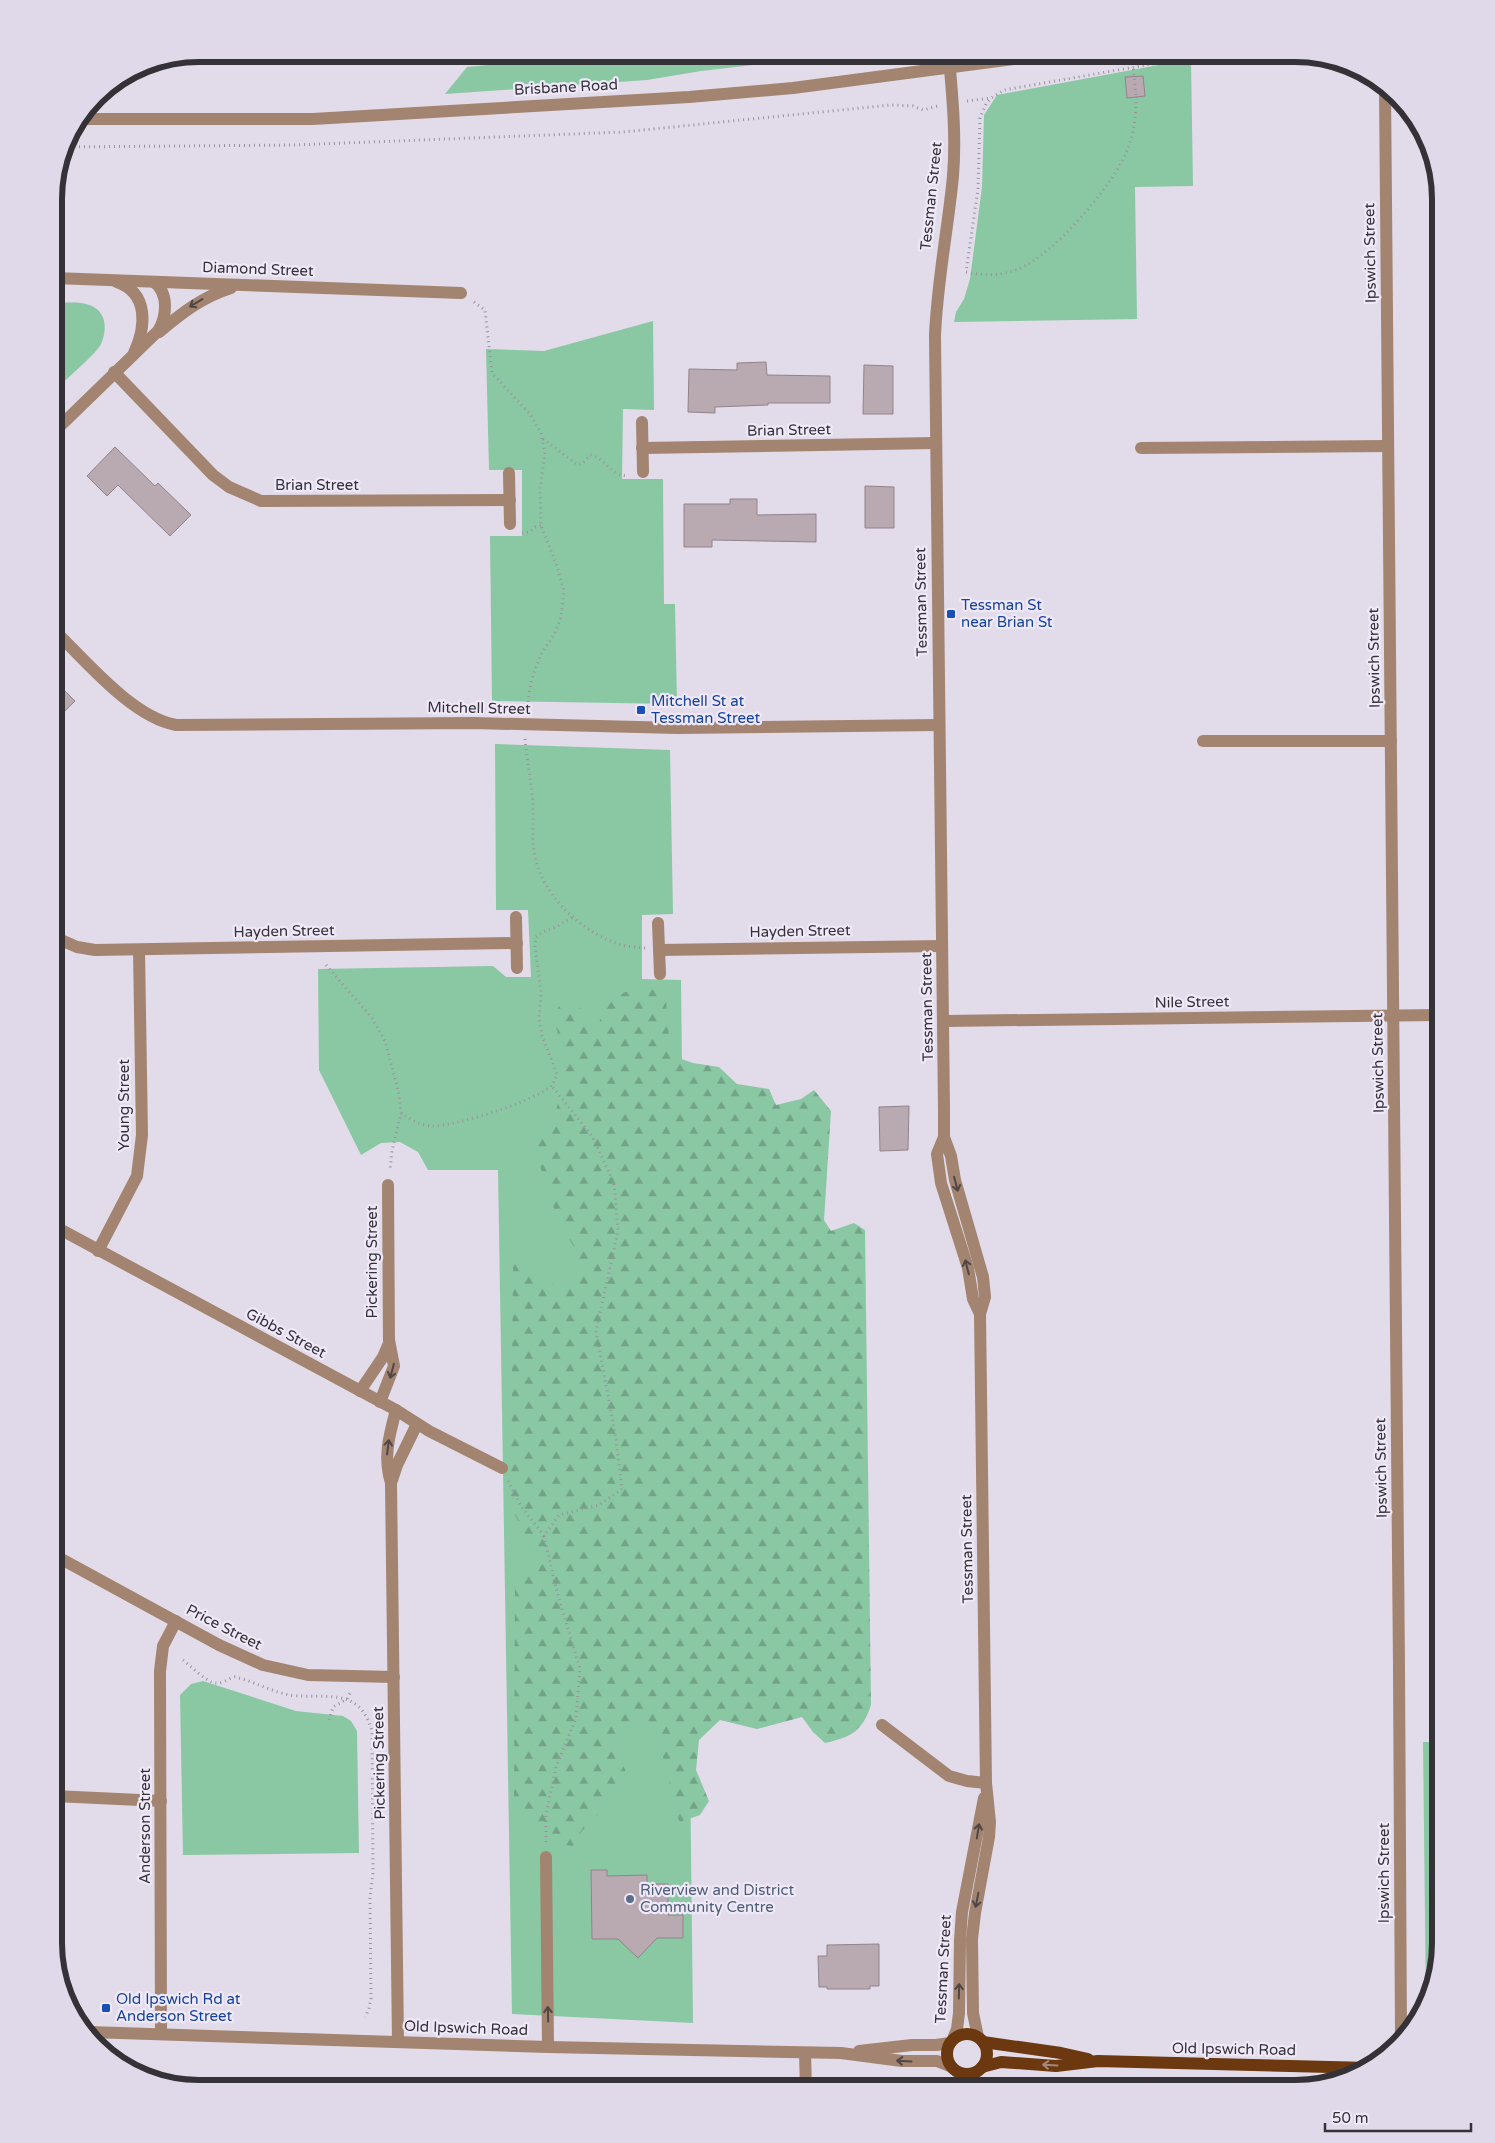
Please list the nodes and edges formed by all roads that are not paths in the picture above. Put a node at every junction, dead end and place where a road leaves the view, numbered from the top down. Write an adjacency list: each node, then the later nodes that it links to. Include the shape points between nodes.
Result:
1 (990, 63): 2 (street, Brisbane Road)
2 (950, 69): 4 (street, Brisbane Road, via 689,97 313,119); 16 (street, Tessman Street, via 954,153 937,292)
3 (1385, 95): 17 (street, Ipswich Street)
4 (89, 119)
5 (63, 278): 6 (street, Diamond Street)
6 (107, 280): 7 (street, Diamond Street); 10 (street, via 128,286)
7 (154, 282): 8 (street, Diamond Street); 10 (street); 11 (street, via 162,290 164,312 160,327)
8 (241, 285): 9 (street, Diamond Street); 11 (street, one-way to 11, via 193,305)
9 (461, 293)
10 (138, 297): 12 (street, via 142,321)
11 (149, 340): 12 (street)
12 (133, 354): 13 (street)
13 (114, 372): 15 (street); 22 (street, Brian Street, via 213,475 229,487 262,501)
14 (642, 422): 18 (street)
15 (63, 423)
16 (936, 443): 18 (street, Brian Street); 25 (street, Tessman Street)
17 (1388, 446): 19 (street); 27 (street, Ipswich Street)
18 (642, 448): 20 (street)
19 (1141, 448)
20 (643, 472)
21 (509, 473): 22 (street)
22 (510, 500): 23 (street)
23 (510, 524)
24 (63, 639): 25 (street, Mitchell Street, via 131,704 154,718 176,725 474,723 678,728)
25 (939, 725): 32 (street, Tessman Street)
26 (1203, 741): 27 (street)
27 (1391, 741): 38 (street, Ipswich Street)
28 (516, 917): 31 (street)
29 (658, 923): 34 (street)
30 (63, 941): 33 (street, Hayden Street, via 95,950)
31 (517, 943): 33 (street, Hayden Street); 35 (street)
32 (942, 946): 34 (street, Hayden Street); 39 (street, Tessman Street)
33 (139, 950): 42 (street, Young Street, via 141,1157 132,1188)
34 (659, 950): 36 (street)
35 (517, 968)
36 (660, 974)
37 (1432, 1015): 38 (street, Nile Street)
38 (1394, 1016): 39 (street, Nile Street); 58 (street, Ipswich Street)
39 (944, 1021): 54 (street, Tessman Street, via 944,1137 983,1277 985,1297 980,1314)
40 (388, 1186): 43 (street, Pickering Street)
41 (63, 1231): 42 (street, Gibbs Street)
42 (98, 1251): 44 (street, Gibbs Street)
43 (389, 1338): 44 (street, Pickering Street, via 388,1348); 45 (street, Pickering Street, one-way to 45, via 394,1366)
44 (360, 1391): 45 (street, Gibbs Street)
45 (380, 1402): 46 (street, Gibbs Street)
46 (396, 1410): 47 (street, Gibbs Street); 49 (street, Pickering Street, one-way to 46, via 386,1451)
47 (417, 1424): 48 (street, Gibbs Street); 49 (street, Pickering Street)
48 (502, 1468)
49 (391, 1483): 52 (street, Pickering Street)
50 (63, 1560): 51 (street, Price Street)
51 (176, 1621): 52 (street, Price Street, via 263,1665 308,1674); 56 (street, Anderson Street, via 163,1646 161,1665)
52 (394, 1677): 63 (street, Pickering Street)
53 (882, 1725): 54 (street, via 949,1776)
54 (986, 1783): 61 (street, Tessman Street, one-way to 61, via 989,1837 973,1927 973,2013); 62 (street, Tessman Street, one-way to 54, via 959,2013 962,1912)
55 (63, 1796): 56 (street)
56 (161, 1801): 60 (street, Anderson Street)
57 (546, 1857): 64 (street, one-way to 57)
58 (1401, 2030)
59 (96, 2032): 60 (street, Old Ipswich Road)
60 (161, 2034): 63 (street, Old Ipswich Road)
61 (981, 2039): 62 (main road, via 966,2033); 67 (main road, Old Ipswich Road); 69 (main road, via 987,2054)
62 (952, 2041): 66 (street, Old Ipswich Road); 68 (main road, via 947,2055)
63 (398, 2042): 64 (street, Old Ipswich Road)
64 (548, 2047): 65 (street, Old Ipswich Road)
65 (805, 2053): 66 (street, Old Ipswich Road); 71 (street)
66 (841, 2053): 68 (street, Old Ipswich Road, one-way to 66, via 937,2061 902,2061)
67 (1098, 2061): 69 (main road, Old Ipswich Road, one-way to 69, via 1056,2066 1001,2062); 70 (main road, Old Ipswich Road)
68 (952, 2067): 69 (main road, via 970,2074)
69 (982, 2067)
70 (1353, 2068)
71 (806, 2080)

